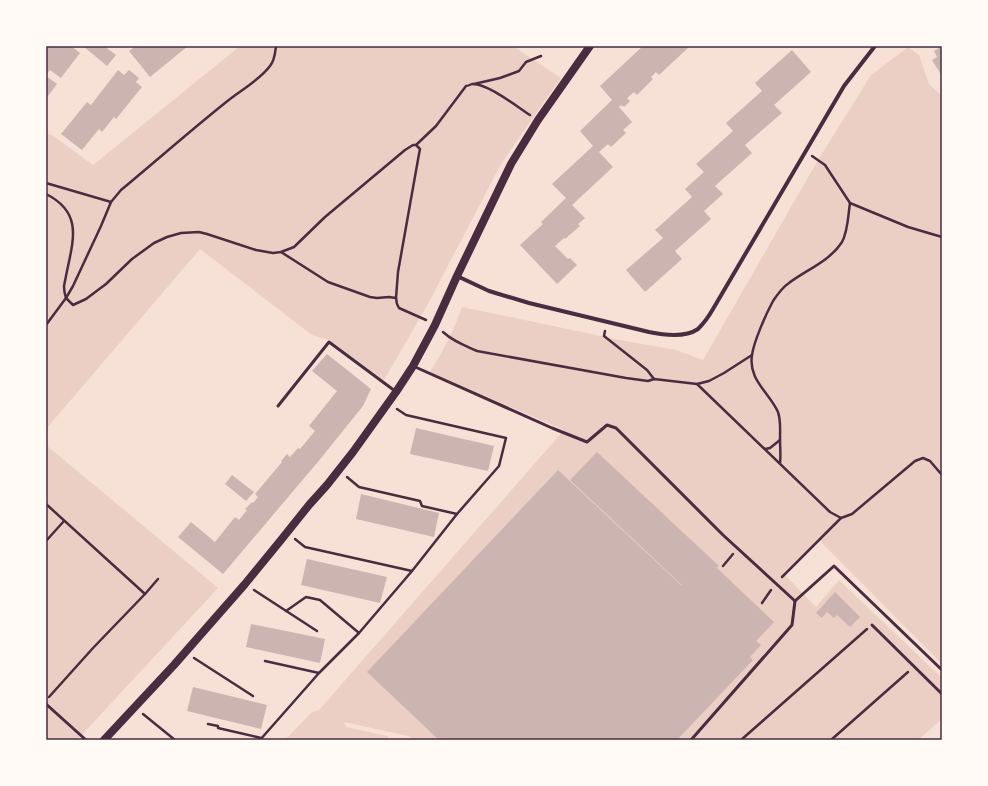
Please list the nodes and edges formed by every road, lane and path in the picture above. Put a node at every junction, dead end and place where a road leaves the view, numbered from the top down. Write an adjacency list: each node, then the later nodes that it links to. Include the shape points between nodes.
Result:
1 (276, 46): 11 (path, via 273,61 263,74 144,170)
2 (590, 46): 6 (main road)
3 (875, 46): 8 (street, via 844,86)
4 (542, 56): 5 (path, via 526,62 519,71)
5 (472, 84): 6 (path, via 494,91); 7 (path, via 466,86 436,126)
6 (538, 120): 15 (main road, via 511,164)
7 (416, 145): 14 (path, via 406,150 325,217 294,247); 17 (path, via 420,149 398,272)
8 (806, 152): 12 (path, via 825,164); 18 (street, via 714,309 701,326 688,333 664,335)
9 (46, 183): 11 (path)
10 (46, 194): 16 (path, via 58,201 73,223 73,246 64,287)
11 (111, 202): 16 (path)
12 (850, 204): 13 (path, via 908,227); 21 (path, via 843,240 826,259 788,284 773,300)
13 (942, 237)
14 (281, 252): 16 (path, via 256,250 198,232 181,233 154,243 86,299 73,305); 17 (path, via 328,282 370,297)
15 (457, 276): 18 (street, via 489,291); 20 (main road)
16 (66, 298): 19 (path)
17 (396, 298): 20 (path, via 399,308)
18 (608, 322): 23 (path, via 604,336 647,370)
19 (46, 325)
20 (435, 325): 22 (main road); 23 (path, via 452,340 477,350 626,378 648,381)
21 (752, 355): 24 (path, via 709,381); 28 (path, via 756,378 778,412 781,423)
22 (413, 366): 25 (main road); 39 (lane, via 587,442 608,425 616,428)
23 (654, 379): 24 (path)
24 (697, 384): 29 (path)
25 (396, 392): 26 (main road); 27 (lane, via 329,342)
26 (389, 403): 31 (main road); 34 (path, via 406,415 506,438 499,466)
27 (278, 406)
28 (780, 440): 29 (path, via 770,448); 30 (path)
29 (764, 449): 30 (path)
30 (780, 464): 35 (path, via 830,512)
31 (339, 469): 34 (path, via 359,487 420,501 422,506); 37 (main road)
32 (942, 475): 35 (path, via 930,461 923,458 915,461 852,514)
33 (46, 504): 36 (path)
34 (457, 514): 41 (path)
35 (840, 518): 43 (path)
36 (64, 521): 38 (path); 45 (path)
37 (287, 533): 41 (path, via 305,547); 44 (main road)
38 (46, 541)
39 (738, 548): 40 (path); 43 (lane)
40 (723, 566)
41 (412, 571): 51 (path)
42 (158, 579): 45 (path)
43 (776, 583): 46 (lane); 47 (path)
44 (245, 584): 48 (path); 52 (main road)
45 (145, 594): 59 (path)
46 (795, 601): 55 (lane, via 834,566); 67 (lane, via 792,625)
47 (762, 603)
48 (286, 611): 50 (path); 51 (path, via 306,597 320,600)
49 (872, 625): 54 (lane); 68 (path)
50 (317, 631)
51 (359, 633): 56 (path)
52 (186, 652): 58 (path); 61 (main road)
53 (265, 661): 56 (path)
54 (914, 667): 57 (lane); 69 (path)
55 (942, 670)
56 (319, 673): 63 (path)
57 (942, 694)
58 (253, 696)
59 (46, 701)
60 (46, 704): 64 (lane)
61 (135, 708): 65 (main road); 66 (path)
62 (208, 724): 63 (path)
63 (261, 739)
64 (86, 740)
65 (104, 740)
66 (175, 740)
67 (692, 740)
68 (741, 740)
69 (831, 740)

